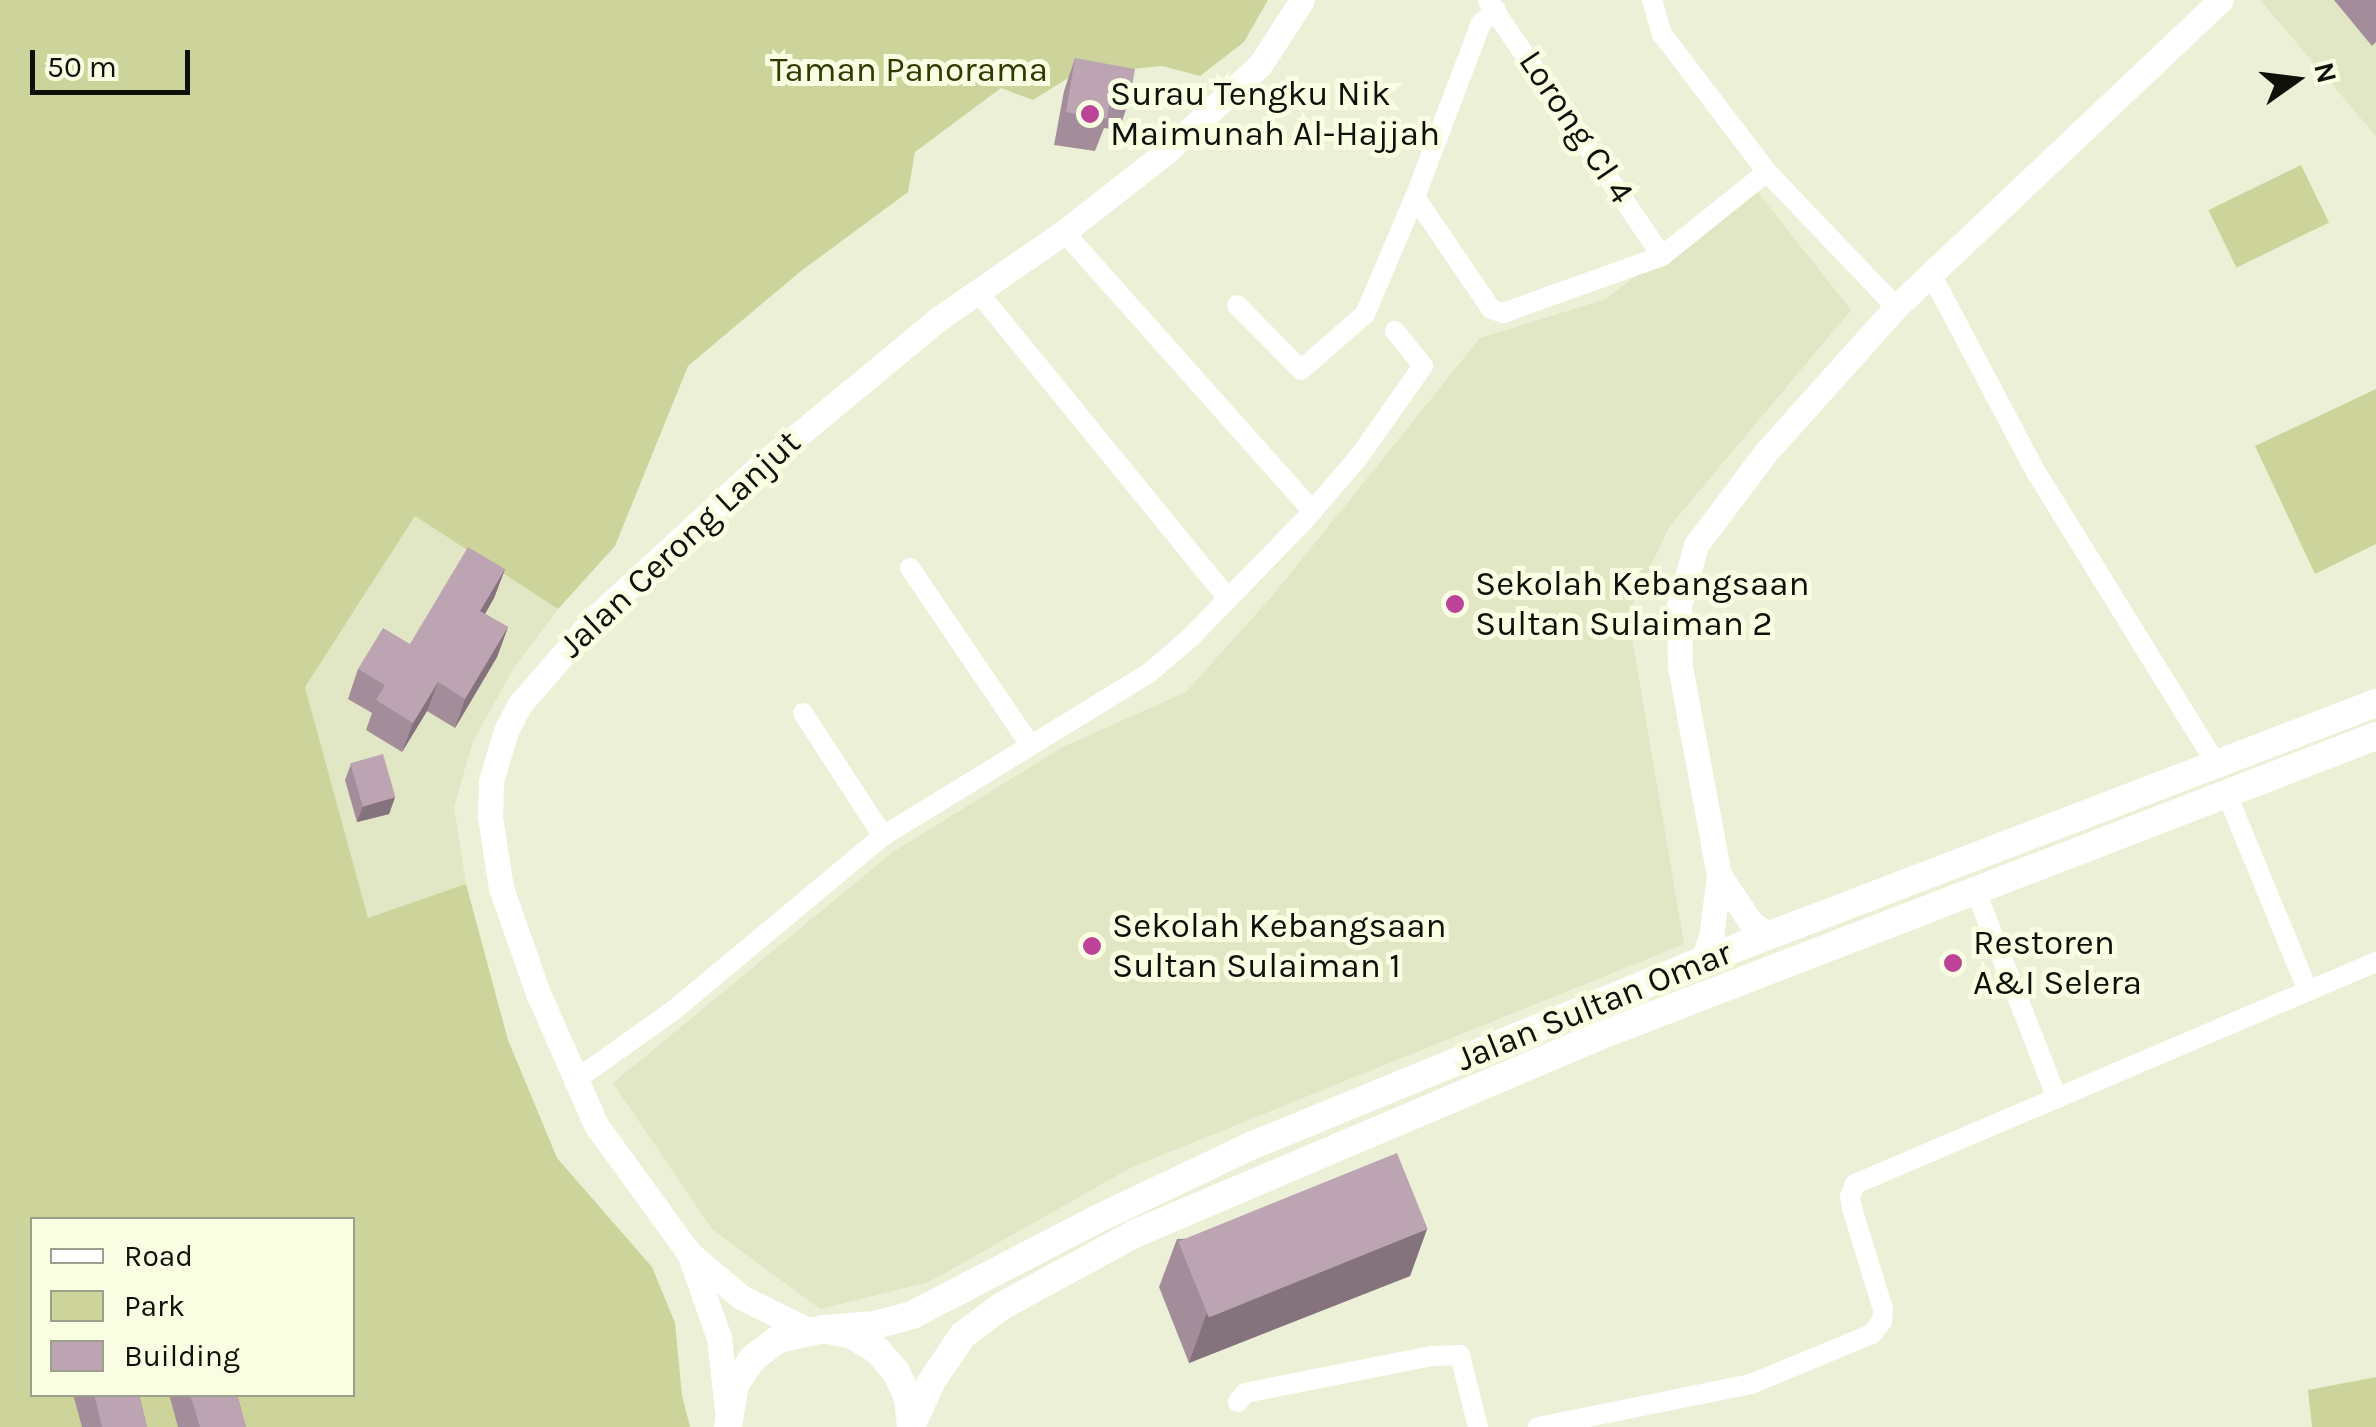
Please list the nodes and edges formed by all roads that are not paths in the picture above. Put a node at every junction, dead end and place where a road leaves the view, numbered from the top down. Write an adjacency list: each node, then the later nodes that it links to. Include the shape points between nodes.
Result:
1 (1302, 0): 7 (street, Jalan Cerong Lanjut, via 1260,65 1166,152)
2 (1652, 0): 5 (street, via 1662,34)
3 (2220, 0): 9 (street)
4 (1492, 5): 6 (street); 8 (street, Lorong Cl 4)
5 (1767, 172): 8 (street); 12 (street)
6 (1416, 197): 8 (street, via 1497,314); 11 (street, via 1373,304 1308,367 1295,367)
7 (1064, 232): 10 (street, Jalan Cerong Lanjut); 14 (street)
8 (1662, 256)
9 (1931, 274): 12 (street); 21 (street, via 2036,472)
10 (978, 292): 16 (street); 30 (street, Jalan Cerong Lanjut, via 792,438 596,617 520,704 506,731 490,816 501,888)
11 (1237, 304)
12 (1896, 308): 24 (street, via 1727,500 1684,578 1680,666)
13 (1395, 331): 14 (street, via 1423,366)
14 (1312, 511): 16 (street)
15 (910, 568): 20 (street)
16 (1226, 597): 20 (street, via 1149,673)
17 (2376, 703): 21 (main road, Jalan Sultan Omar)
18 (803, 713): 23 (street)
19 (2376, 736): 22 (main road)
20 (1029, 743): 23 (street)
21 (2216, 763): 26 (main road, Jalan Sultan Omar)
22 (2226, 792): 25 (main road); 29 (street)
23 (883, 836): 30 (street, via 674,1010)
24 (1719, 874): 26 (street, via 1752,924); 27 (street)
25 (1974, 890): 31 (street); 36 (main road, via 1597,1037 1134,1234 1016,1298 963,1336 942,1362)
26 (1770, 935): 27 (main road, Jalan Sultan Omar)
27 (1702, 962): 33 (main road, Jalan Sultan Omar, via 1253,1145 912,1316)
28 (2376, 962): 29 (street)
29 (2308, 991): 31 (street)
30 (574, 1081): 32 (street, Jalan Cerong Lanjut, via 596,1125)
31 (2056, 1098): 38 (street, via 1855,1184 1852,1208 1882,1309 1872,1334 1751,1384)
32 (689, 1253): 33 (street, Jalan Cerong Lanjut, via 741,1296); 35 (street, Jalan Cerong Lanjut, via 719,1338)
33 (816, 1330): 35 (main road, Jalan Sultan Omar, via 778,1339 753,1358 736,1384); 36 (main road, via 852,1335 877,1350 902,1385)
34 (1238, 1402): 37 (street, via 1245,1393 1460,1355)
35 (728, 1421)
36 (911, 1427)
37 (1478, 1427)
38 (1538, 1427)

